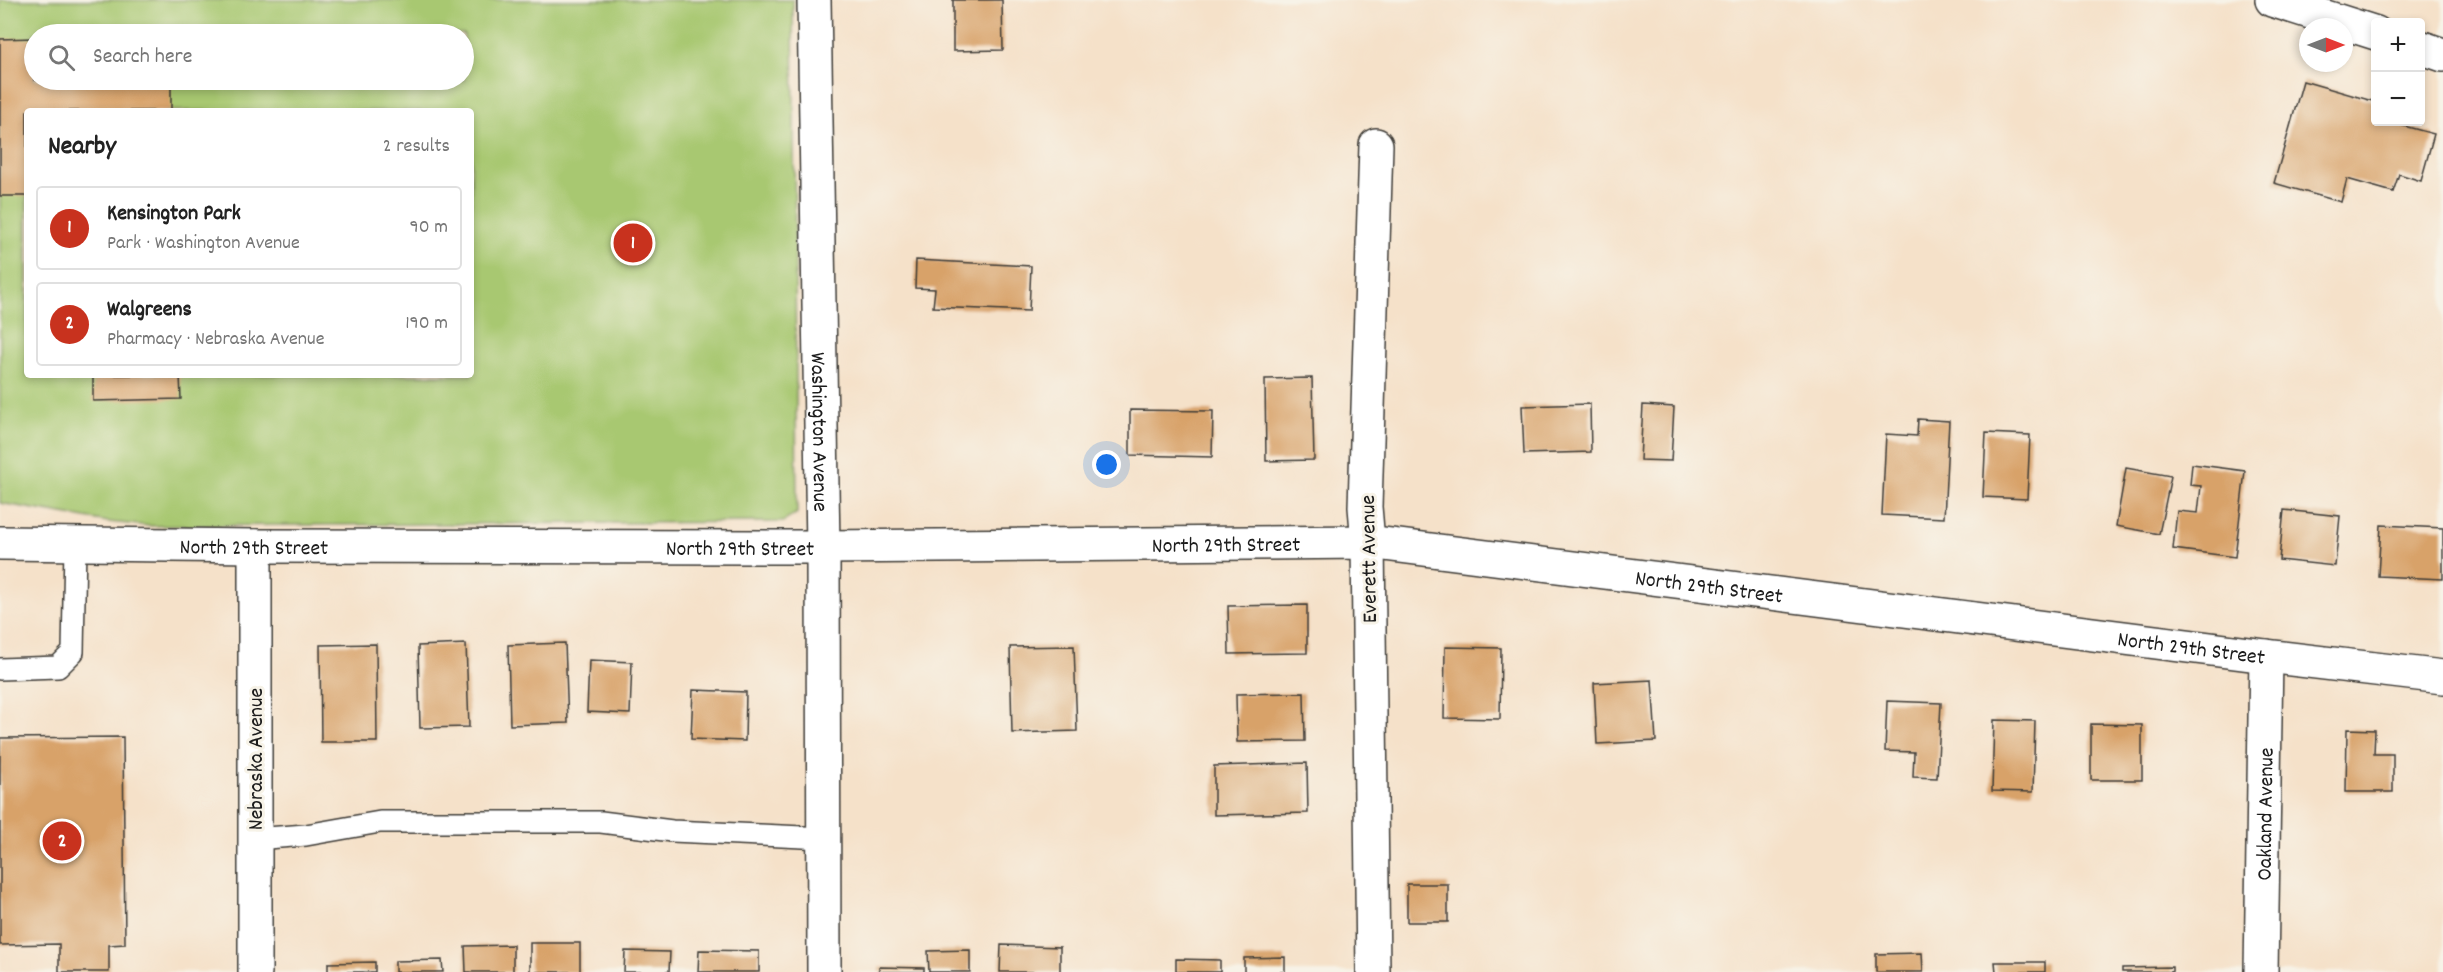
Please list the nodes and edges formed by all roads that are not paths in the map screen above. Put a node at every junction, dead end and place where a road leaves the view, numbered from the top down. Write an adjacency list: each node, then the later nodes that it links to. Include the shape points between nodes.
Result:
1 (814, 0): 11 (street, Washington Avenue)
2 (2272, 0): 3 (street)
3 (2371, 31)
4 (2425, 48): 5 (street)
5 (2443, 55)
6 (1376, 145): 7 (street, Everett Avenue, via 1365,507)
7 (1368, 542): 11 (street, North 29th Street); 12 (street, North 29th Street); 19 (street, Everett Avenue)
8 (0, 543): 9 (street, North 29th Street)
9 (75, 545): 10 (street, North 29th Street); 13 (lane, via 73,652 58,667)
10 (255, 546): 11 (street, North 29th Street); 16 (street, Nebraska Avenue)
11 (823, 547): 15 (street, Washington Avenue)
12 (2266, 656): 14 (street, North 29th Street); 20 (street, Oakland Avenue)
13 (0, 669)
14 (2443, 677)
15 (824, 838): 16 (lane, via 672,831 601,822 380,822); 18 (street, Washington Avenue)
16 (254, 839): 17 (street, Nebraska Avenue)
17 (255, 972)
18 (824, 972)
19 (1373, 972)
20 (2261, 972)

